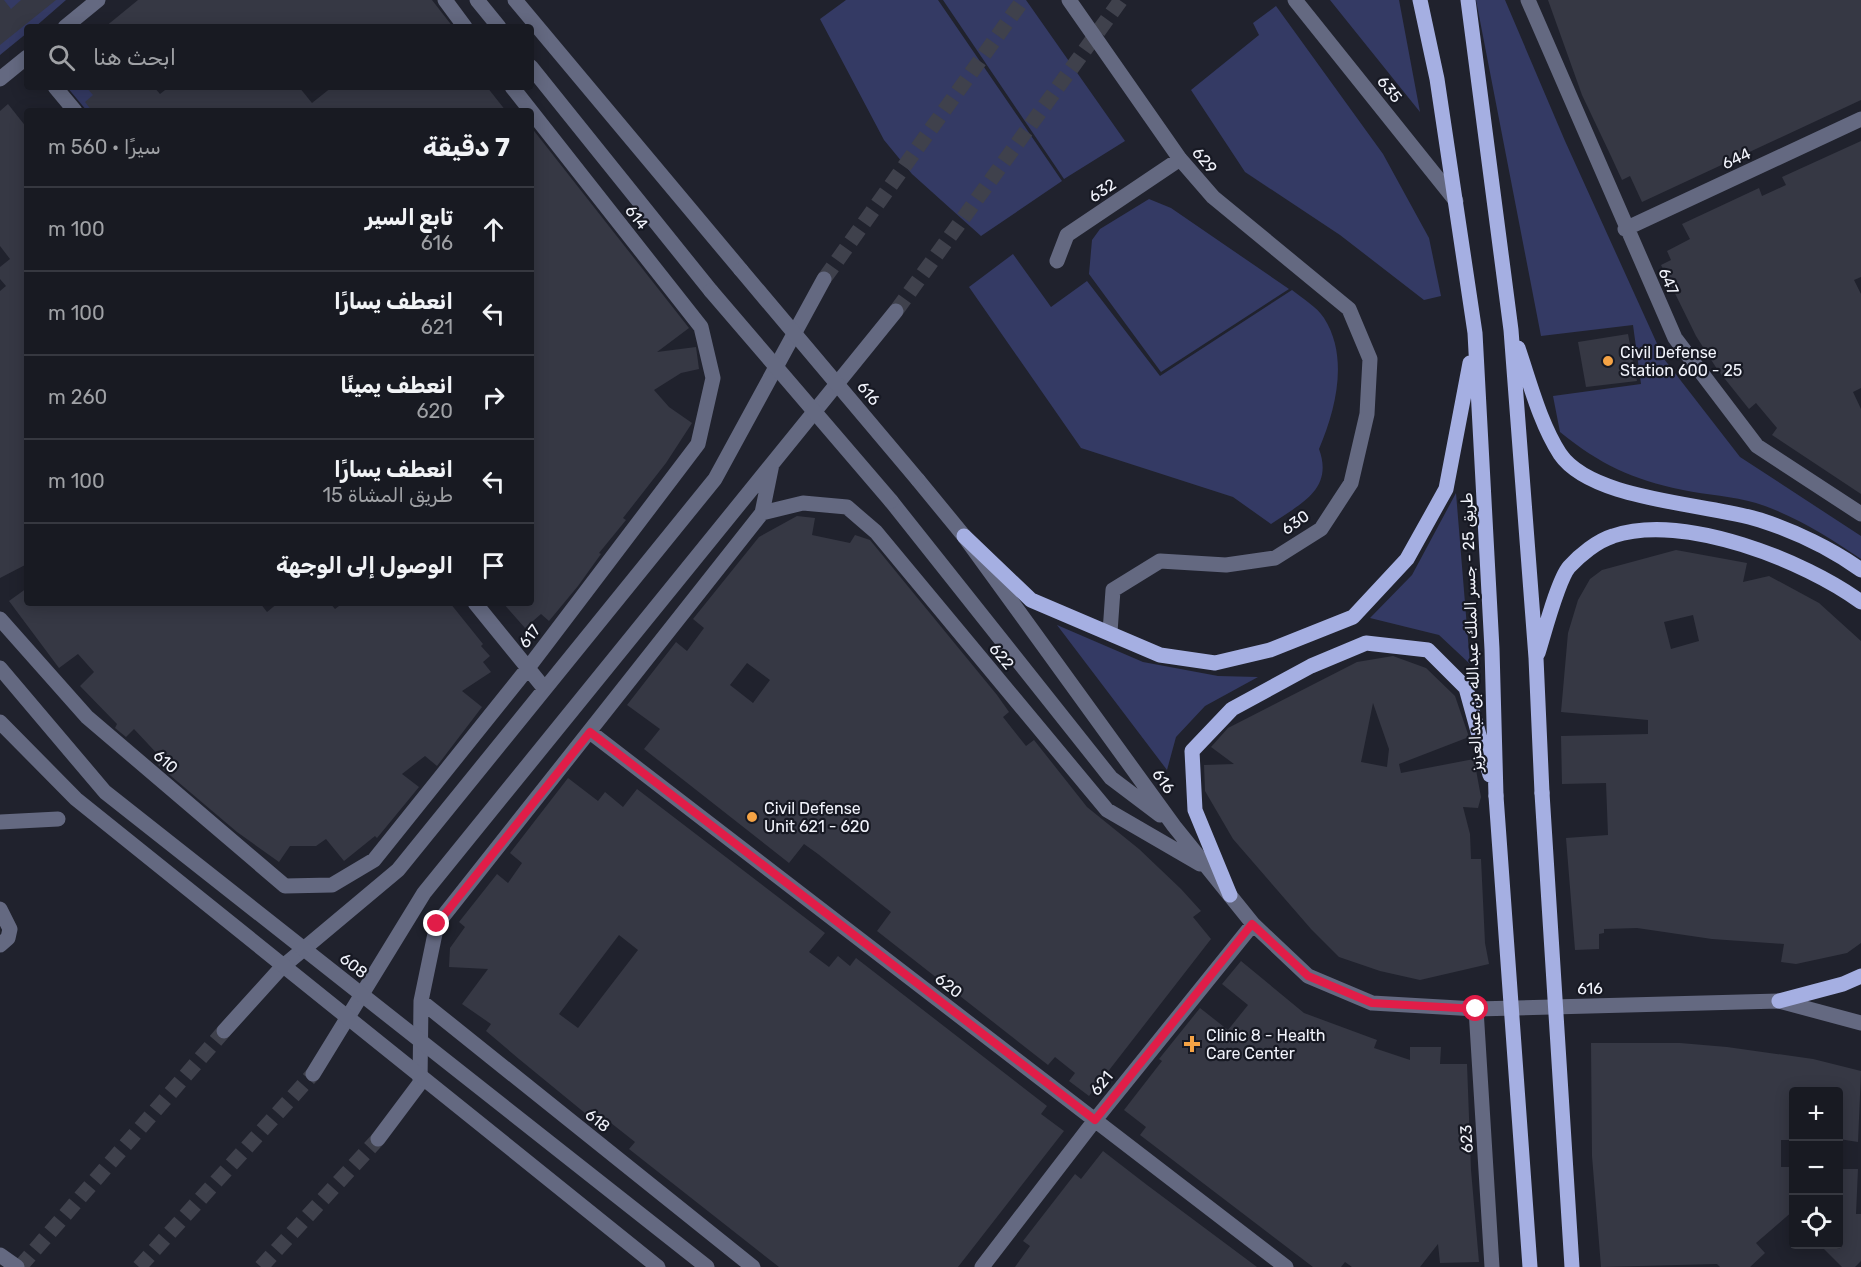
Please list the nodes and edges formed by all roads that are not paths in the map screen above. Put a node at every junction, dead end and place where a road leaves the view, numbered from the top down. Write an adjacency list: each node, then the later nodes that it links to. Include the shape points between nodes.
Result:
1 (98, 0): 10 (street)
2 (445, 0): 11 (street)
3 (477, 0): 12 (street)
4 (515, 0): 35 (street, 616, bridge)
5 (1069, 0): 22 (street, 629)
6 (1295, 0): 23 (street, 635)
7 (1420, 0): 23 (main road, طريق 25 - جسر الملك عبدالله بن عبدالعزيز)
8 (1468, 0): 29 (main road)
9 (1528, 0): 24 (street, 647)
10 (69, 24)
11 (463, 24)
12 (497, 24)
13 (24, 59): 15 (street)
14 (534, 71): 50 (street, 616, bridge, via 711,291 891,501 1112,778)
15 (0, 79)
16 (58, 90): 18 (street)
17 (514, 90): 19 (street, 614)
18 (72, 108)
19 (529, 108)
20 (534, 115): 31 (street, 614, via 701,327)
21 (1861, 119): 24 (street, 644)
22 (1180, 159): 25 (street, 632, via 1067,234); 27 (street, 629, via 1213,197)
23 (1456, 201): 30 (main road, طريق 25 - جسر الملك عبدالله بن عبدالعزيز)
24 (1625, 229): 34 (street, 647, via 1675,338 1757,446)
25 (1057, 261)
26 (824, 279): 44 (street, via 715,479)
27 (1349, 309): 40 (street, 630, via 1370,359 1367,414 1351,483 1321,529 1275,558 1226,565 1160,561 1113,590)
28 (896, 311): 32 (street)
29 (1512, 330): 36 (main road, via 1547,428 1561,455 1578,471 1616,488 1758,519); 41 (main road)
30 (1474, 333): 40 (main road, via 1446,489 1407,560 1353,617 1270,650 1215,663 1160,655); 47 (main road, طريق 25 - جسر الملك عبدالله بن عبدالعزيز)
31 (713, 378): 43 (street, 617, via 698,444)
32 (772, 462): 33 (street); 63 (street, via 424,894)
33 (762, 513): 46 (street); 51 (street, 622, via 802,503 847,507 876,532 1107,810)
34 (1861, 514)
35 (964, 536): 40 (main road, via 1031,600); 50 (street, 616)
36 (1861, 570)
37 (1861, 602): 41 (main road, via 1838,585 1801,567 1720,538 1643,530 1612,536 1568,569)
38 (477, 606): 43 (street)
39 (0, 619): 52 (street, 610, via 87,717 285,886)
40 (1110, 633)
41 (1536, 658): 75 (main road, bridge)
42 (0, 668): 69 (street, 608, bridge, via 105,792)
43 (528, 668): 44 (street); 52 (street, 617, via 374,860)
44 (544, 688): 62 (street, via 398,870 281,968)
45 (0, 722): 68 (street, bridge, via 76,800)
46 (590, 732): 58 (street, via 437,924); 64 (street, 620)
47 (1496, 796): 53 (main road, via 1466,688 1428,650 1366,643 1311,666 1232,709 1192,751 1195,810); 74 (main road, طريق 25 - جسر الملك عبدالله بن عبدالعزيز, bridge)
48 (58, 819): 49 (street)
49 (0, 822)
50 (1174, 826): 51 (street, 616)
51 (1207, 868): 53 (street, 616)
52 (332, 885)
53 (1230, 895): 55 (street, 616)
54 (0, 909): 56 (street, via 10,929 8,938)
55 (1252, 924): 60 (street, 616, via 1308,976 1372,1003); 64 (street, 621)
56 (0, 945)
57 (1861, 976): 59 (main road)
58 (421, 1001): 65 (street, via 420,1083); 70 (street, 618)
59 (1779, 1001): 60 (street, 616); 61 (street, 616)
60 (1476, 1009): 73 (street, 623)
61 (1861, 1023)
62 (224, 1031)
63 (313, 1074)
64 (1095, 1120): 71 (street, 621); 72 (street, 620)
65 (378, 1139)
66 (0, 1255): 67 (street)
67 (17, 1267)
68 (658, 1267)
69 (707, 1267)
70 (753, 1267)
71 (982, 1267)
72 (1286, 1267)
73 (1492, 1267)
74 (1530, 1267)
75 (1572, 1267)

